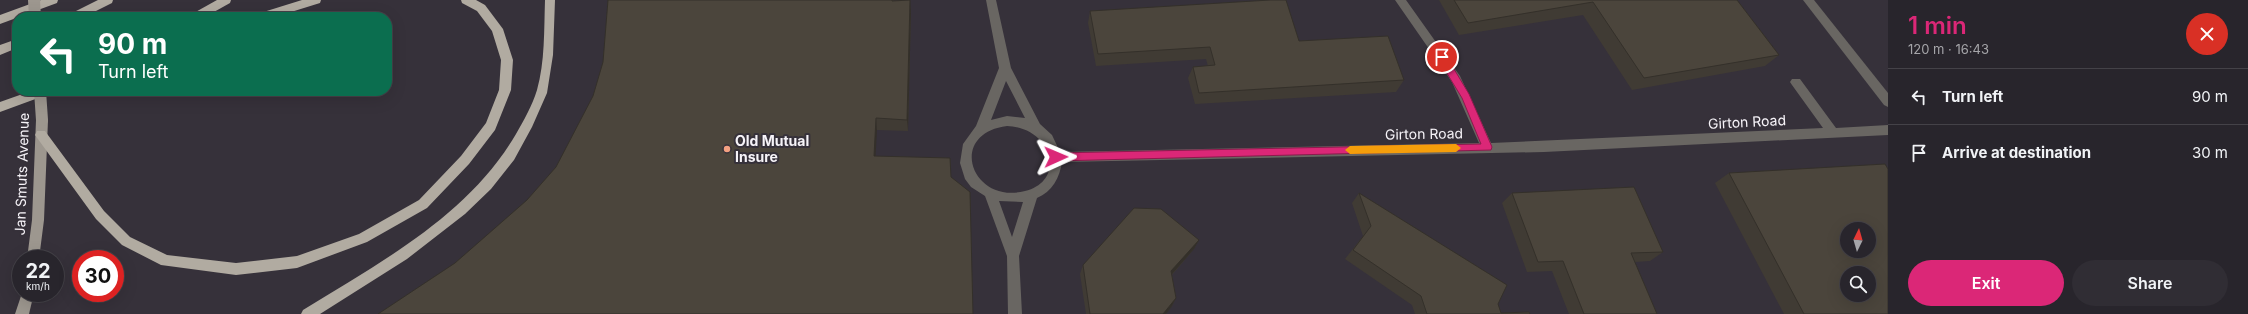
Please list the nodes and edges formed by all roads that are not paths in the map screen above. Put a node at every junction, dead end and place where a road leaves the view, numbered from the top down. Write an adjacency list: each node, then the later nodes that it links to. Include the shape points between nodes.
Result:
1 (34, 0): 12 (main road, bridge)
2 (53, 0): 11 (highway)
3 (108, 0): 13 (highway)
4 (226, 0): 14 (highway)
5 (316, 0): 15 (highway)
6 (466, 0): 30 (highway, via 481,8 497,29 507,60 505,90 491,126 465,160 423,204 363,238 297,262 236,270 165,261 126,241 100,215)
7 (550, 0): 39 (highway, via 543,89 520,140 502,166 478,196 444,225)
8 (991, 0): 20 (street)
9 (1400, 0): 31 (street, via 1411,20 1433,45 1462,90)
10 (1808, 0): 24 (street)
11 (21, 12)
12 (35, 12)
13 (84, 12)
14 (205, 12)
15 (276, 12)
16 (12, 15): 17 (highway)
17 (0, 20)
18 (12, 44): 19 (highway)
19 (0, 50)
20 (1005, 68): 26 (street); 27 (street)
21 (1796, 82): 29 (street)
22 (30, 96): 25 (highway)
23 (40, 96): 30 (main road, Jan Smuts Avenue, bridge)
24 (1888, 102)
25 (0, 107)
26 (1035, 127): 27 (street, via 1022,122 1007,121); 32 (street, via 1053,145)
27 (981, 129): 33 (street, via 972,138 966,150 966,162 969,175)
28 (1888, 130): 29 (street, Girton Road)
29 (1833, 132): 31 (street, Girton Road)
30 (41, 135): 35 (main road, Jan Smuts Avenue, via 38,220)
31 (1487, 147): 32 (street, Girton Road)
32 (1056, 157): 34 (street, via 1056,168 1051,179 1043,188)
33 (990, 194): 34 (street, via 1012,198); 36 (street)
34 (1032, 194): 36 (street)
35 (34, 250)
36 (1013, 256): 40 (street)
37 (25, 302): 38 (main road)
38 (22, 314)
39 (308, 314)
40 (1015, 314)

